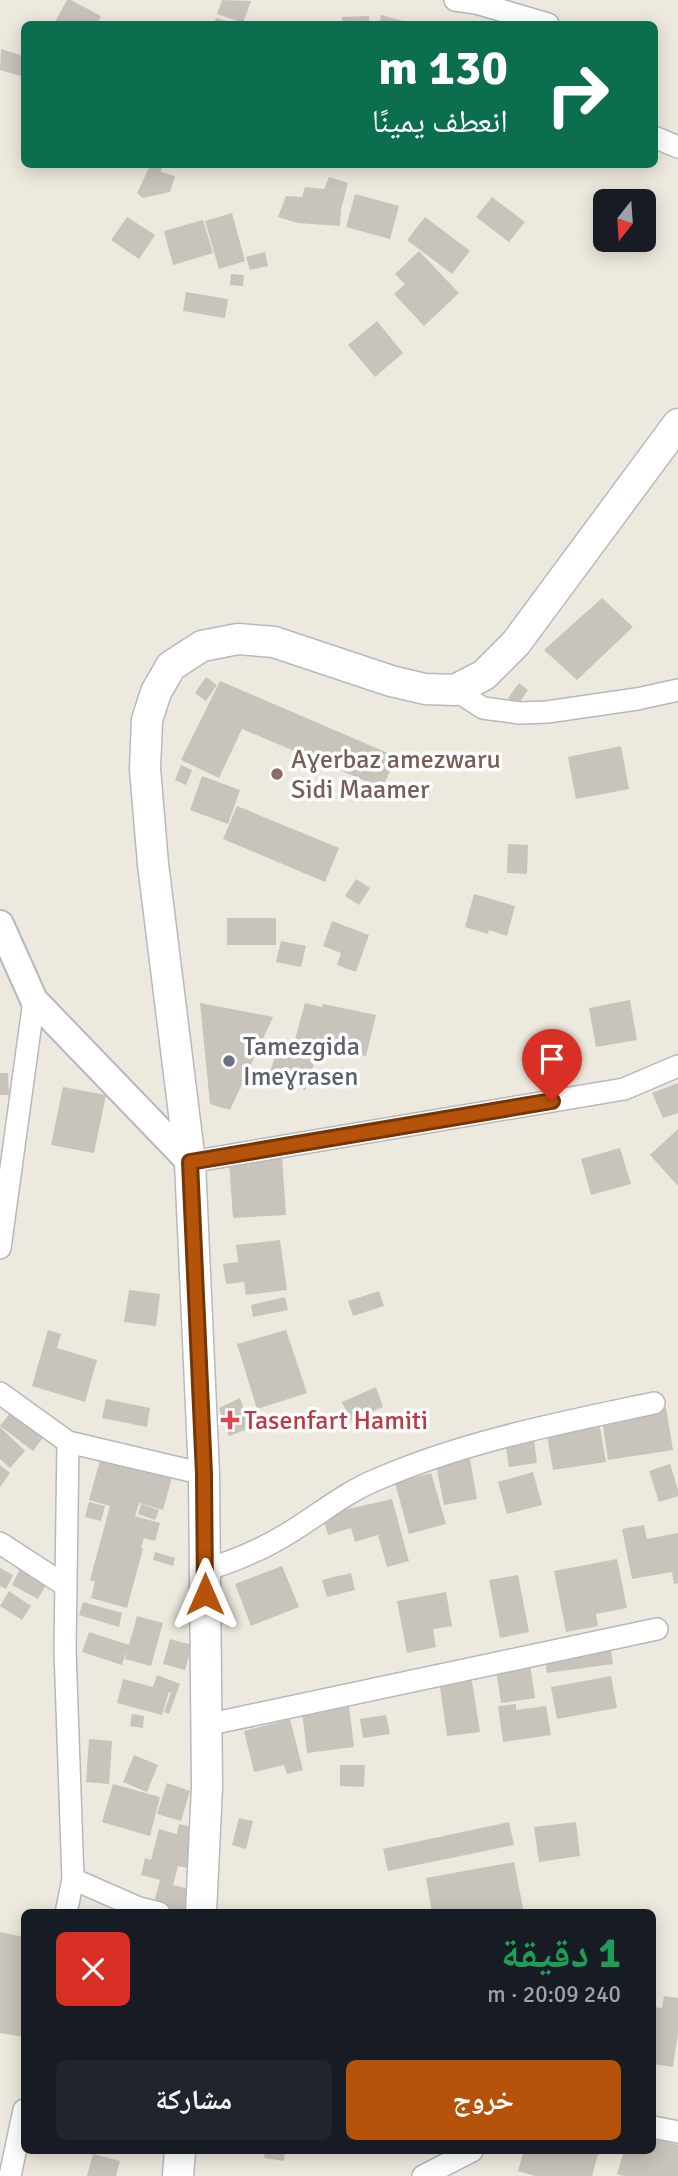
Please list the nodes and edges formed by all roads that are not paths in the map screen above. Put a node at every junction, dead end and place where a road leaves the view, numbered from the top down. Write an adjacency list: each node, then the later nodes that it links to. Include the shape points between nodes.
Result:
1 (455, 0): 2 (street)
2 (538, 21)
3 (658, 139): 4 (street)
4 (678, 147)
5 (678, 424): 6 (main road, via 516,643 484,675)
6 (455, 690): 7 (street, via 483,708 520,713); 11 (main road, via 391,681 274,642 238,639 202,646 171,666 156,692 147,720 145,769)
7 (678, 690)
8 (0, 924): 9 (street)
9 (34, 1000): 11 (street); 12 (street)
10 (678, 1066): 11 (street, via 624,1089)
11 (190, 1162): 16 (main road)
12 (0, 1248)
13 (0, 1393): 15 (street)
14 (654, 1403): 18 (street, via 481,1442 431,1459 359,1488 292,1532)
15 (68, 1441): 16 (street); 19 (street)
16 (204, 1474): 18 (main road)
17 (0, 1543): 19 (street)
18 (205, 1570): 21 (main road)
19 (66, 1586): 22 (street)
20 (657, 1629): 21 (street)
21 (206, 1726): 25 (main road)
22 (73, 1879): 23 (street); 24 (street)
23 (67, 1909)
24 (143, 1909)
25 (201, 1909)
26 (21, 2124): 31 (street)
27 (656, 2128): 28 (street)
28 (678, 2132)
29 (180, 2154): 32 (main road)
30 (466, 2154): 33 (street)
31 (10, 2176)
32 (178, 2176)
33 (423, 2176)

